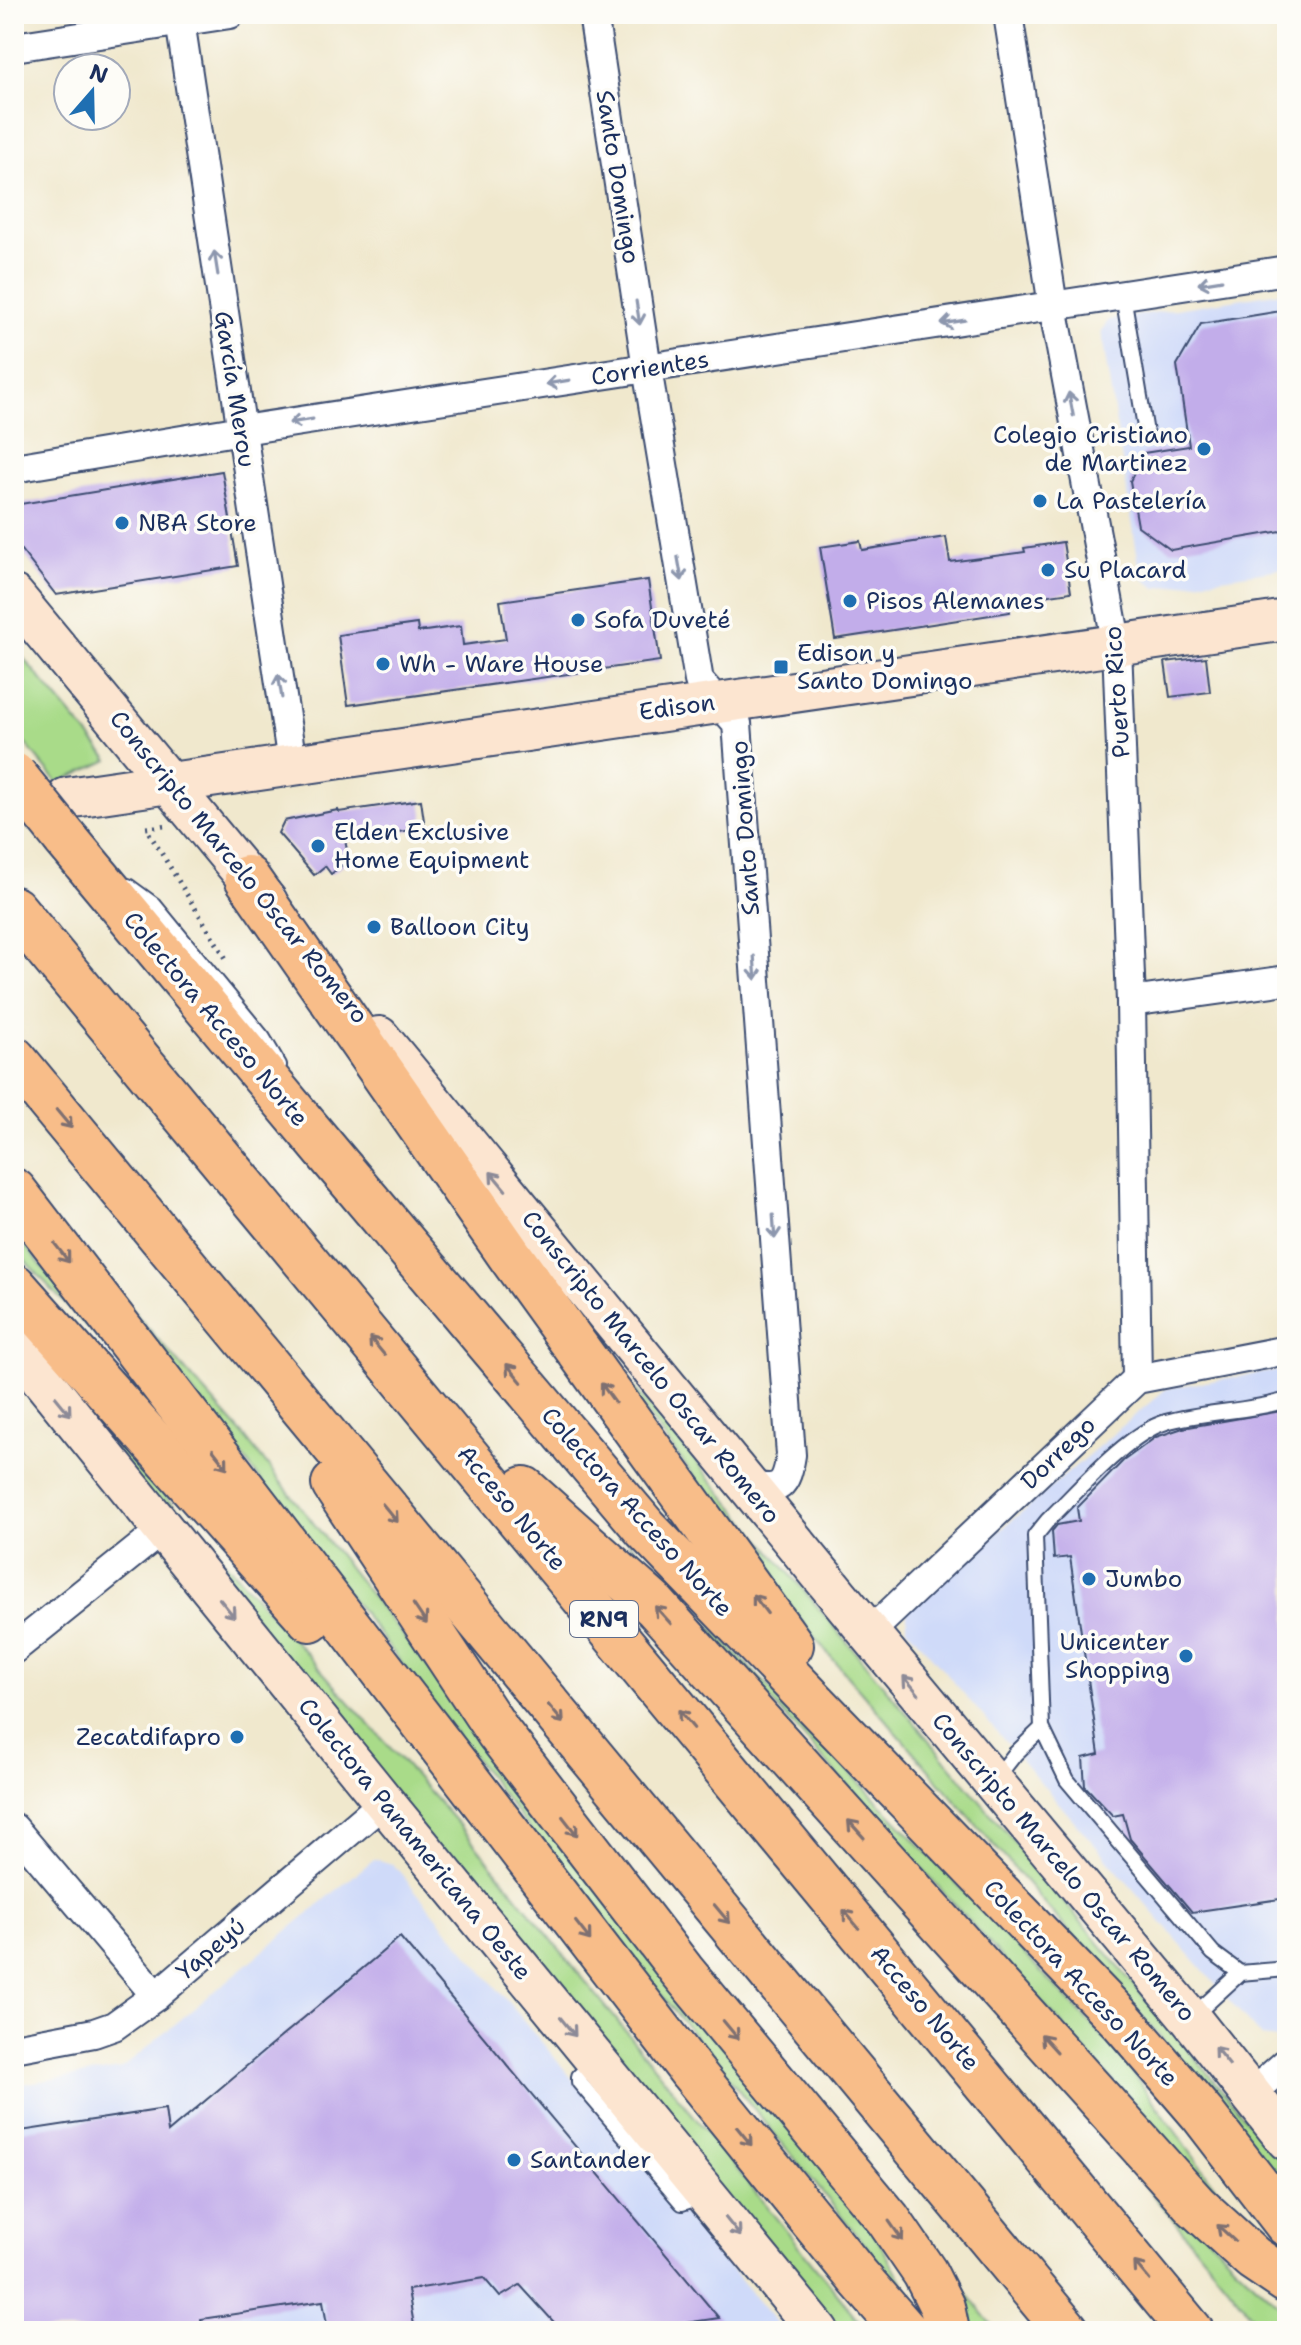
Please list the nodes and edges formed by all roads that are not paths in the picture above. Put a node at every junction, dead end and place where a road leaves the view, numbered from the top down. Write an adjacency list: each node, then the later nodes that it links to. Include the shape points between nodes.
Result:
1 (230, 14): 4 (street)
2 (593, 14): 9 (street, Santo Domingo, one-way to 9)
3 (1008, 14): 8 (street, Puerto Rico)
4 (180, 18): 5 (street); 10 (street, García Merou, one-way to 4)
5 (14, 47)
6 (1287, 270): 7 (street, Corrientes, one-way to 7)
7 (1123, 295): 8 (street, Corrientes); 11 (lane)
8 (1053, 306): 9 (street, Corrientes, one-way to 9); 15 (street, Puerto Rico, one-way to 8)
9 (647, 368): 10 (street, Corrientes, one-way to 10); 16 (street, Santo Domingo, one-way to 16, via 699,681)
10 (242, 430): 12 (street, Corrientes); 17 (street, García Merou, one-way to 10)
11 (1146, 433)
12 (14, 468)
13 (14, 596): 19 (street, Conscripto Marcelo Oscar Romero)
14 (1287, 620): 15 (street, Edison)
15 (1117, 646): 16 (street, Edison); 24 (street, Puerto Rico)
16 (718, 702): 17 (street, Edison); 35 (street, Santo Domingo, one-way to 35, via 737,723 791,1455 778,1487 769,1491)
17 (292, 763): 19 (street, Edison)
18 (14, 775): 20 (highway, Colectora Acceso Norte, bridge)
19 (171, 782): 20 (street, Edison); 21 (street, Conscripto Marcelo Oscar Romero)
20 (67, 826): 26 (highway, Colectora Acceso Norte); 26 (lane, via 154,905 263,1038)
21 (247, 878): 35 (street, Conscripto Marcelo Oscar Romero, one-way to 21); 42 (highway, one-way to 21, via 730,1562)
22 (14, 909): 33 (highway, Acceso Norte / RN9, one-way to 22)
23 (1287, 980): 24 (street)
24 (1131, 1002): 32 (street, Puerto Rico)
25 (14, 1059): 29 (highway, one-way to 29)
26 (338, 1165): 42 (highway, Colectora Acceso Norte, one-way to 26, via 645,1528)
27 (14, 1191): 44 (highway, one-way to 44)
28 (14, 1286): 44 (highway)
29 (207, 1292): 57 (highway, one-way to 57, via 498,1732 682,1971 888,2219 925,2273); 58 (highway, one-way to 58)
30 (14, 1345): 36 (street, Colectora Panamericana Oeste, one-way to 36)
31 (1287, 1350): 32 (street)
32 (1137, 1379): 37 (street, Dorrego)
33 (419, 1396): 54 (highway, one-way to 33, via 1196,2206 655,1606); 59 (highway, Acceso Norte / RN9, one-way to 33)
34 (1287, 1400): 39 (lane, via 1165,1422 1140,1435 1035,1536)
35 (750, 1485): 37 (street, Conscripto Marcelo Oscar Romero)
36 (163, 1529): 38 (street); 41 (street, Colectora Panamericana Oeste, one-way to 41)
37 (869, 1633): 40 (street, Conscripto Marcelo Oscar Romero, one-way to 37)
38 (14, 1649)
39 (1042, 1728): 40 (lane); 46 (lane, via 1067,1780 1213,1953)
40 (992, 1783): 48 (street, Conscripto Marcelo Oscar Romero)
41 (384, 1802): 47 (street, Yapeyú); 55 (street, Colectora Panamericana Oeste, one-way to 55)
42 (927, 1821): 53 (highway, Colectora Acceso Norte, via 1123,2022)
43 (14, 1828): 47 (street)
44 (555, 1894): 56 (highway, one-way to 56, via 692,2072)
45 (1287, 1969): 46 (lane)
46 (1240, 1973): 48 (lane)
47 (156, 1996): 49 (street, Yapeyú, via 114,2026)
48 (1190, 2018): 51 (street, Conscripto Marcelo Oscar Romero, one-way to 48)
49 (14, 2048)
50 (1287, 2062): 51 (street)
51 (1252, 2093): 52 (street, Conscripto Marcelo Oscar Romero)
52 (1287, 2140)
53 (1279, 2212)
54 (1287, 2281)
55 (818, 2331)
56 (905, 2331)
57 (947, 2331)
58 (1067, 2331)
59 (1191, 2331)

